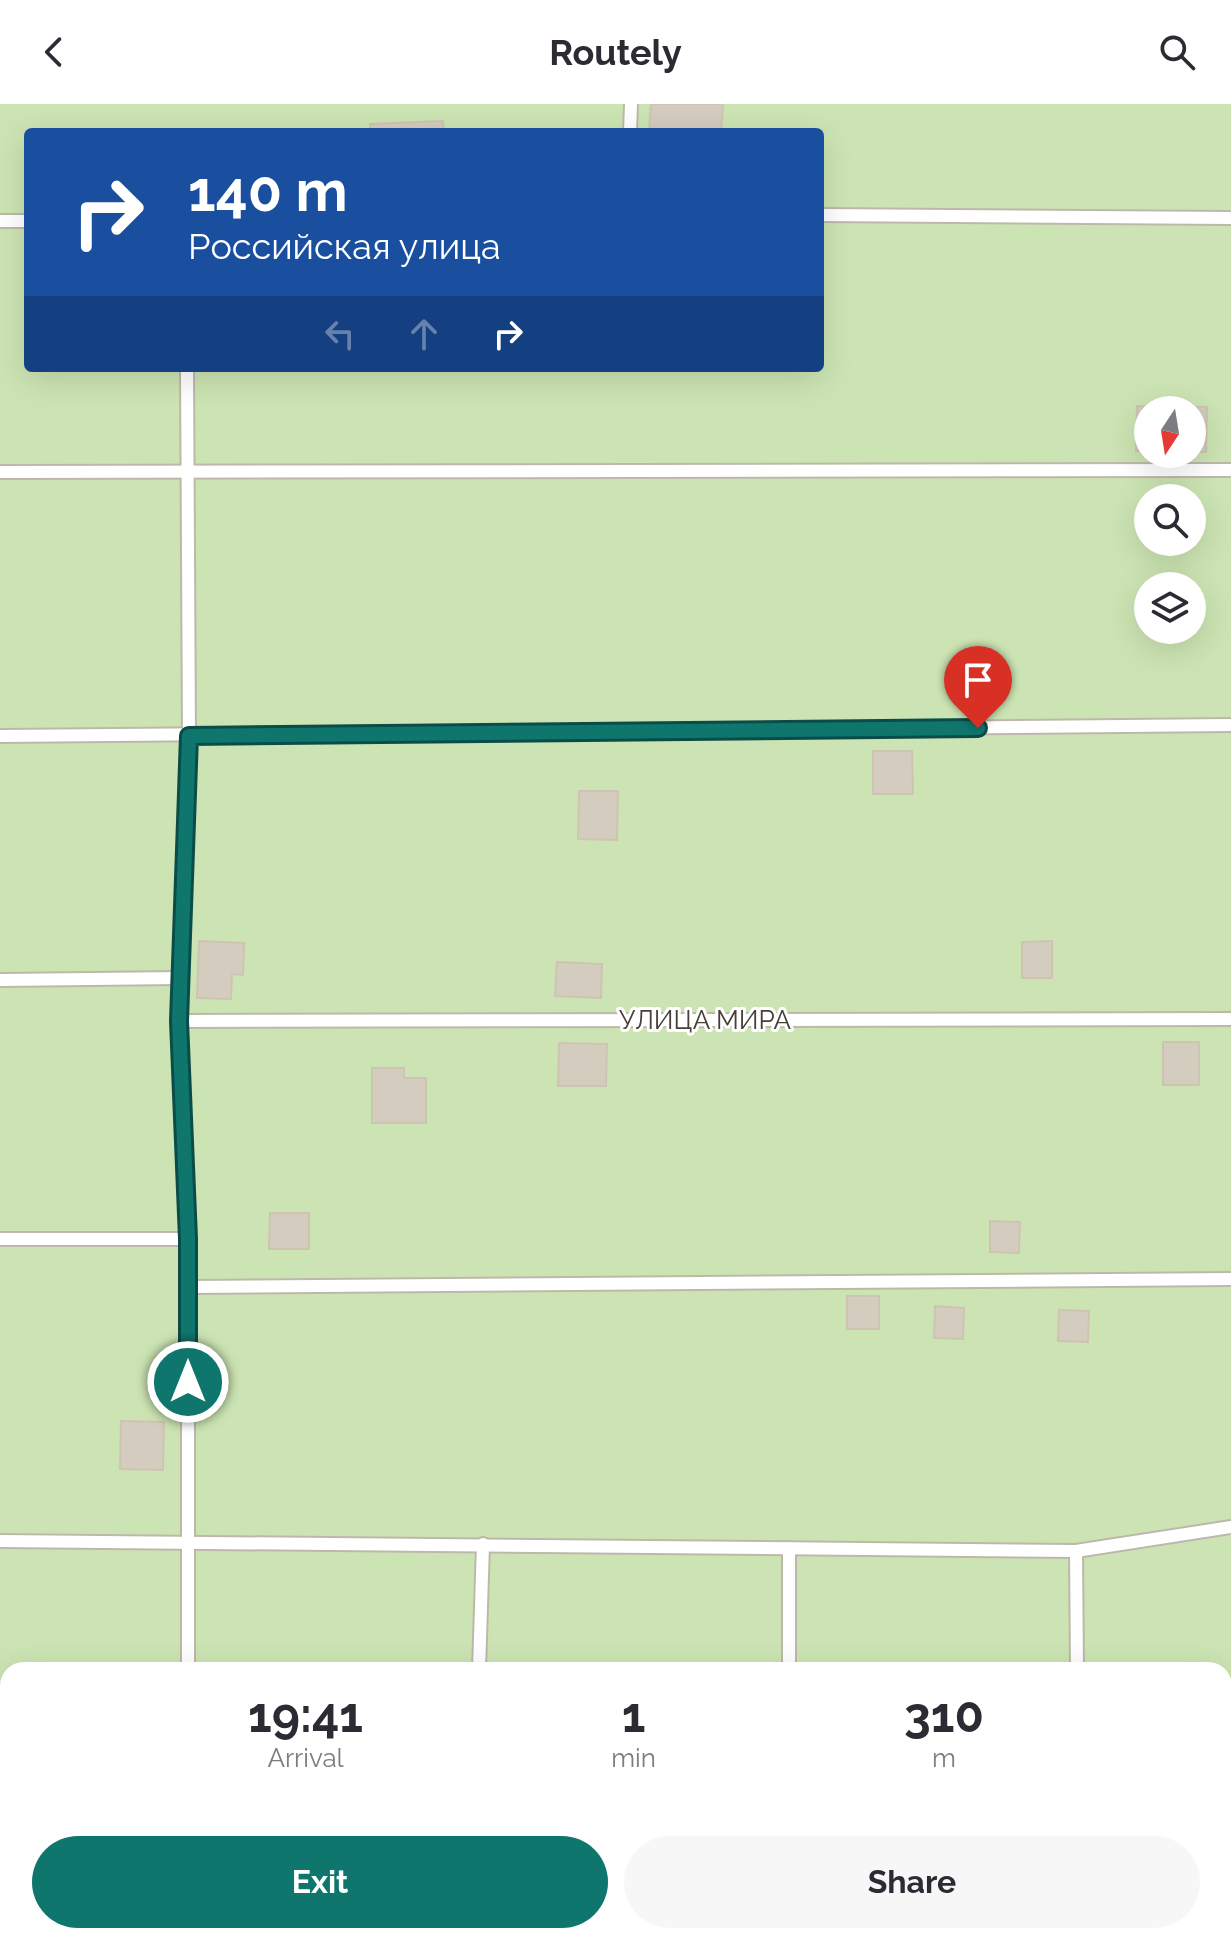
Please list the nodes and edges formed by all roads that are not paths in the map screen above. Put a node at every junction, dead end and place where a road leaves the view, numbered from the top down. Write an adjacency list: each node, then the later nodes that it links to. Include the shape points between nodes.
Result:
1 (631, 104): 2 (lane)
2 (630, 128)
3 (824, 215): 4 (lane)
4 (1231, 218)
5 (0, 221): 6 (lane)
6 (24, 221)
7 (187, 372): 10 (lane)
8 (1231, 470): 10 (lane)
9 (0, 472): 10 (lane)
10 (187, 473): 13 (lane)
11 (1231, 725): 13 (lane)
12 (0, 736): 13 (lane)
13 (189, 736): 14 (lane)
14 (181, 978): 15 (lane); 17 (lane)
15 (0, 980)
16 (1231, 1019): 17 (lane, УЛИЦА МИРА)
17 (179, 1021): 19 (lane)
18 (0, 1239): 19 (lane)
19 (188, 1239): 21 (lane)
20 (1231, 1279): 21 (lane)
21 (188, 1287): 23 (lane)
22 (1231, 1527): 27 (lane)
23 (188, 1540): 24 (lane); 25 (lane); 28 (lane)
24 (0, 1541)
25 (483, 1544): 26 (lane); 29 (lane)
26 (789, 1548): 27 (lane); 30 (lane)
27 (1076, 1551): 31 (lane)
28 (188, 1662)
29 (479, 1662)
30 (789, 1662)
31 (1077, 1662)

